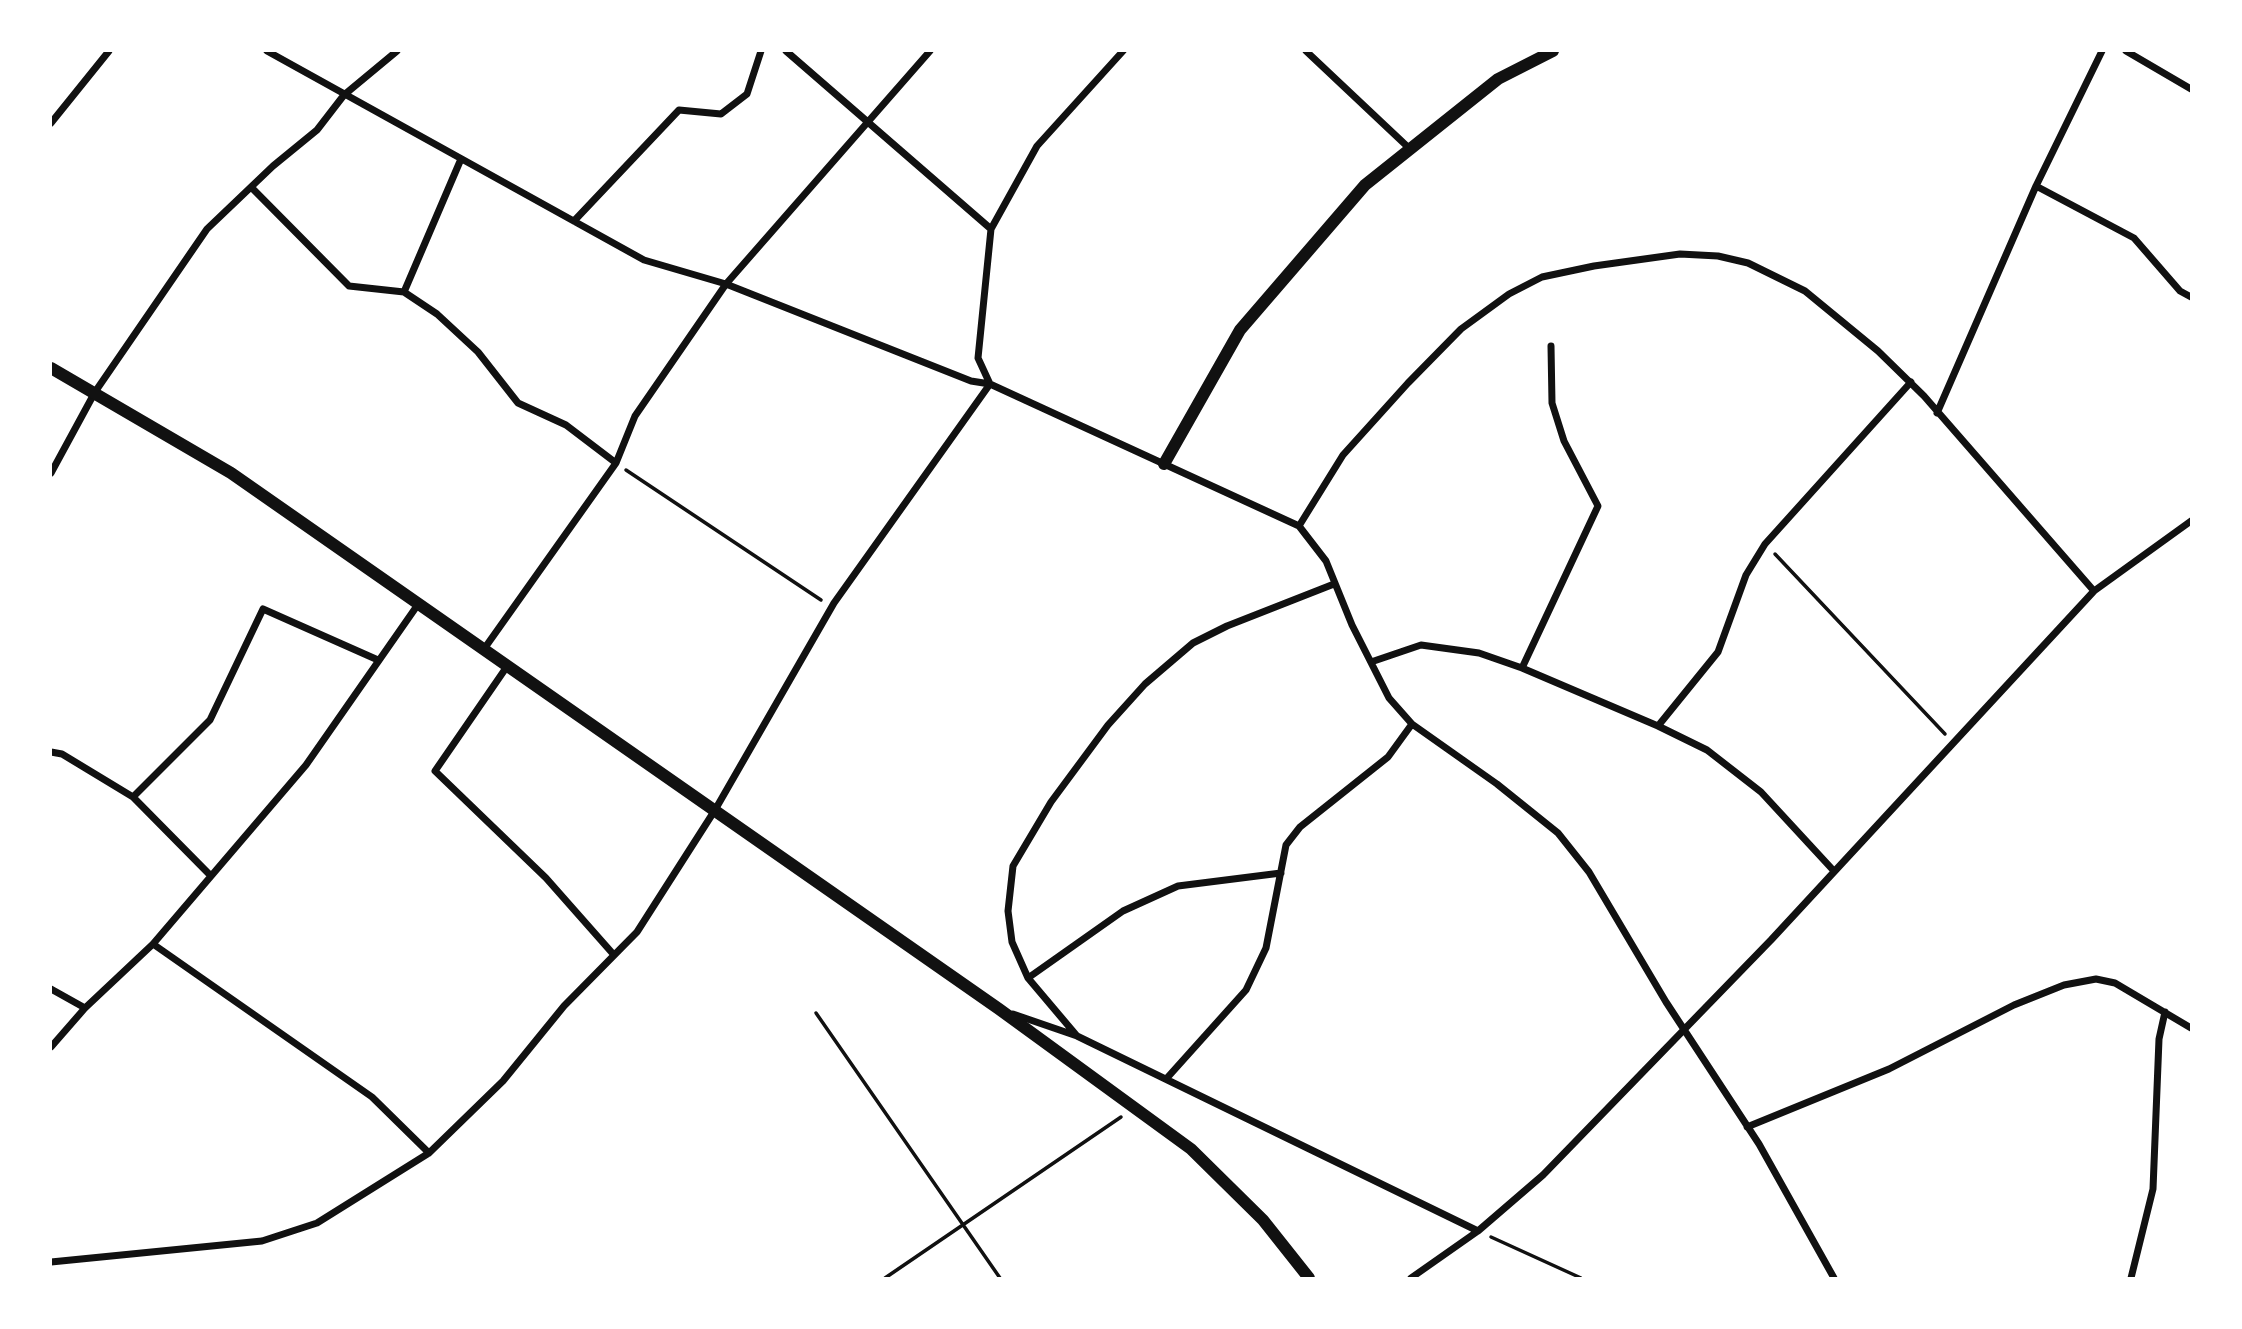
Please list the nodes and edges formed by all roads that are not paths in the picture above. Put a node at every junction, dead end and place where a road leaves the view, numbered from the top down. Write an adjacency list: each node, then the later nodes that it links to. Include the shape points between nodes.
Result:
1 (110, 51): 15 (street)
2 (267, 51): 13 (street)
3 (397, 51): 13 (street)
4 (761, 51): 20 (street, via 747,94 721,114 679,110)
5 (786, 51): 14 (street)
6 (930, 51): 14 (street)
7 (1123, 51): 21 (street, via 1037,146)
8 (1306, 51): 16 (street)
9 (1553, 51): 16 (street, via 1498,79)
10 (2102, 51): 18 (street)
11 (2126, 51): 12 (street)
12 (2191, 89)
13 (344, 95): 17 (street); 19 (street, via 317,130)
14 (868, 122): 21 (street); 22 (street)
15 (51, 123)
16 (1410, 149): 32 (street, via 1364,185 1240,330)
17 (461, 159): 20 (street); 23 (street)
18 (2036, 186): 24 (street, via 2134,238 2180,291); 30 (street)
19 (251, 187): 23 (street, via 349,286); 29 (street, via 207,229)
20 (574, 221): 22 (street, via 644,260)
21 (991, 229): 28 (street, via 978,358)
22 (726, 284): 28 (street, via 971,381); 31 (street, via 635,416)
23 (404, 292): 31 (street, via 437,314 478,352 518,403 566,425)
24 (2191, 297)
25 (1552, 346): 43 (street, via 1552,403 1564,441 1598,506)
26 (51, 368): 29 (street)
27 (1911, 383): 30 (street); 35 (street, via 1805,291 1748,263 1680,254 1542,277 1509,294 1461,329 1408,383 1343,455); 45 (street, via 1765,544 1746,575 1718,652)
28 (989, 384): 32 (street); 48 (street, via 832,607)
29 (95, 393): 33 (street); 38 (street, via 231,472)
30 (1937, 413): 37 (street)
31 (616, 463): 39 (street)
32 (1164, 464): 35 (street)
33 (51, 473)
34 (2191, 521): 37 (street)
35 (1299, 526): 36 (street, via 1325,561)
36 (1334, 584): 41 (street); 54 (street, via 1193,643 1145,684 1108,726 1051,802 1013,866 1008,911 1012,942)
37 (2095, 591): 49 (street)
38 (419, 603): 39 (street); 40 (street)
39 (484, 649): 42 (street)
40 (378, 660): 47 (street, via 263,609 210,720); 51 (street, via 306,765)
41 (1371, 662): 43 (street, via 1421,645 1479,653); 44 (street, via 1389,698)
42 (508, 665): 48 (street); 53 (street, via 435,771 546,878)
43 (1522, 668): 45 (street)
44 (1412, 724): 50 (street, via 1388,757 1300,827 1286,845); 59 (street, via 1558,833 1588,872)
45 (1658, 726): 49 (street, via 1707,750 1761,792)
46 (51, 752): 47 (street, via 62,754)
47 (133, 797): 51 (street)
48 (715, 810): 53 (street, via 637,932); 57 (street)
49 (1833, 870): 59 (street)
50 (1281, 873): 54 (street, via 1178,886 1123,911); 63 (street, via 1266,948 1246,990)
51 (210, 875): 52 (street)
52 (153, 944): 56 (street); 65 (street, via 372,1097)
53 (614, 955): 65 (street, via 564,1006 503,1081)
54 (1028, 978): 61 (street)
55 (51, 989): 56 (street)
56 (85, 1008): 62 (street)
57 (999, 1009): 61 (street); 68 (street, via 1191,1150 1263,1220)
58 (2165, 1012): 60 (street); 64 (street, via 2115,983 2096,979 2064,985 2014,1005 1889,1069); 71 (street, via 2159,1040 2153,1189)
59 (1683, 1028): 64 (street); 66 (street, via 1543,1175)
60 (2191, 1028)
61 (1077, 1036): 63 (street)
62 (51, 1047)
63 (1167, 1078): 66 (street)
64 (1747, 1127): 70 (street)
65 (429, 1153): 67 (street, via 317,1223 262,1241)
66 (1478, 1231): 69 (street)
67 (51, 1262)
68 (1309, 1278)
69 (1411, 1278)
70 (1834, 1278)
71 (2131, 1278)

